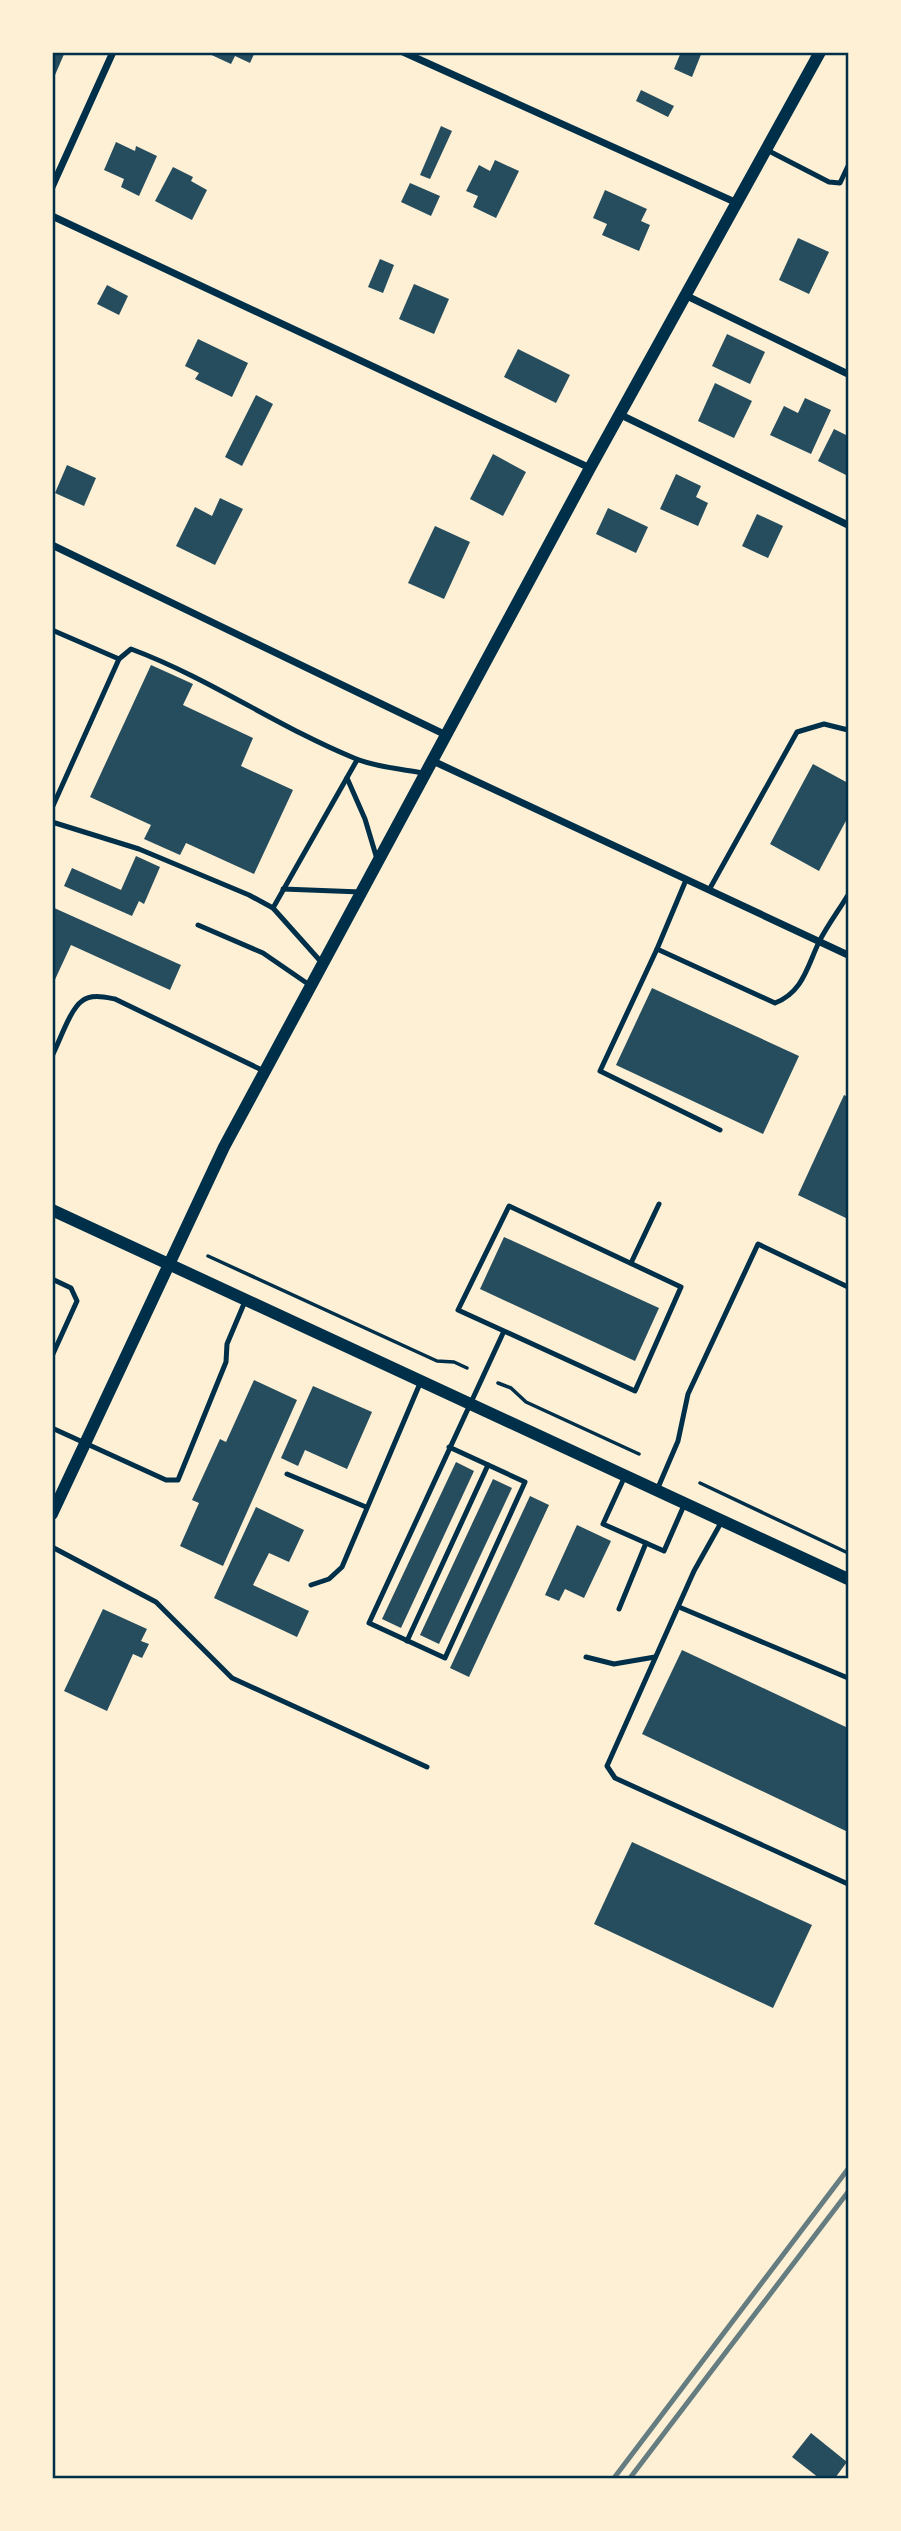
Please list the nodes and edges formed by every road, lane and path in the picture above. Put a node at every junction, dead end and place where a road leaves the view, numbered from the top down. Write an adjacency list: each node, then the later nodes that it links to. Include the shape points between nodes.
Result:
1 (113, 52): 6 (street)
2 (403, 52): 7 (street)
3 (820, 52): 4 (street)
4 (767, 150): 5 (lane, via 829,182 841,183); 7 (street)
5 (849, 166)
6 (52, 187)
7 (738, 203): 9 (street)
8 (52, 216): 12 (street)
9 (687, 296): 10 (street); 11 (street)
10 (849, 374)
11 (621, 415): 12 (street); 13 (street)
12 (590, 468): 18 (street)
13 (849, 526)
14 (52, 545): 18 (street)
15 (52, 630): 16 (lane)
16 (119, 659): 19 (lane, via 131,649 166,662); 23 (lane)
17 (849, 730): 28 (lane, via 824,724 797,732)
18 (446, 735): 20 (street)
19 (357, 760): 21 (lane); 22 (lane)
20 (433, 761): 21 (street); 26 (street)
21 (426, 774): 25 (street)
22 (348, 778): 25 (lane); 27 (lane)
23 (52, 808)
24 (52, 822): 31 (lane, via 139,849)
25 (378, 862): 29 (street)
26 (686, 880): 28 (street); 34 (lane)
27 (284, 889): 29 (lane); 31 (lane)
28 (709, 890): 33 (street)
29 (362, 892): 36 (street)
30 (849, 895): 33 (lane)
31 (273, 908): 36 (lane)
32 (198, 925): 37 (lane, via 263,953)
33 (820, 942): 34 (lane, via 804,978 775,1003); 35 (street)
34 (657, 949): 40 (lane, via 600,1071)
35 (849, 956)
36 (323, 964): 37 (street)
37 (311, 986): 39 (street)
38 (52, 1056): 39 (lane, via 81,1002 101,996)
39 (264, 1072): 44 (street)
40 (720, 1130)
41 (659, 1204): 45 (lane)
42 (52, 1210): 44 (street)
43 (208, 1256): 51 (path, via 437,1361)
44 (169, 1264): 48 (street); 56 (street)
45 (631, 1264): 49 (lane, via 509,1206 458,1310); 49 (lane, via 681,1287 635,1391)
46 (52, 1279): 50 (lane, via 71,1288 77,1301)
47 (849, 1286): 63 (lane, via 758,1244 688,1394 678,1441)
48 (246, 1299): 52 (street); 56 (lane, via 227,1344 226,1363 178,1480 166,1480)
49 (504, 1331): 54 (lane)
50 (52, 1356)
51 (467, 1368)
52 (421, 1381): 54 (street); 65 (lane)
53 (498, 1383): 58 (path, via 526,1402)
54 (469, 1403): 57 (lane); 61 (street)
55 (52, 1428): 56 (lane)
56 (86, 1443): 66 (street)
57 (449, 1447): 59 (lane); 75 (lane, via 369,1623)
58 (639, 1454)
59 (488, 1465): 75 (lane); 75 (lane, via 526,1482 445,1658)
60 (287, 1474): 65 (lane)
61 (625, 1476): 63 (street); 68 (lane, via 603,1524)
62 (700, 1483): 70 (path)
63 (657, 1490): 64 (street)
64 (685, 1503): 67 (street); 68 (lane, via 664,1551)
65 (366, 1507): 72 (lane, via 342,1567 329,1579)
66 (52, 1514)
67 (722, 1521): 71 (street); 73 (lane)
68 (646, 1543): 74 (lane)
69 (52, 1547): 79 (lane, via 156,1602 232,1678)
70 (849, 1553)
71 (849, 1579)
72 (311, 1585)
73 (679, 1606): 77 (lane); 78 (lane)
74 (619, 1609)
75 (407, 1641)
76 (586, 1657): 77 (lane, via 614,1664)
77 (655, 1657): 80 (lane, via 607,1766 615,1777)
78 (849, 1678)
79 (427, 1768)
80 (849, 1884)

